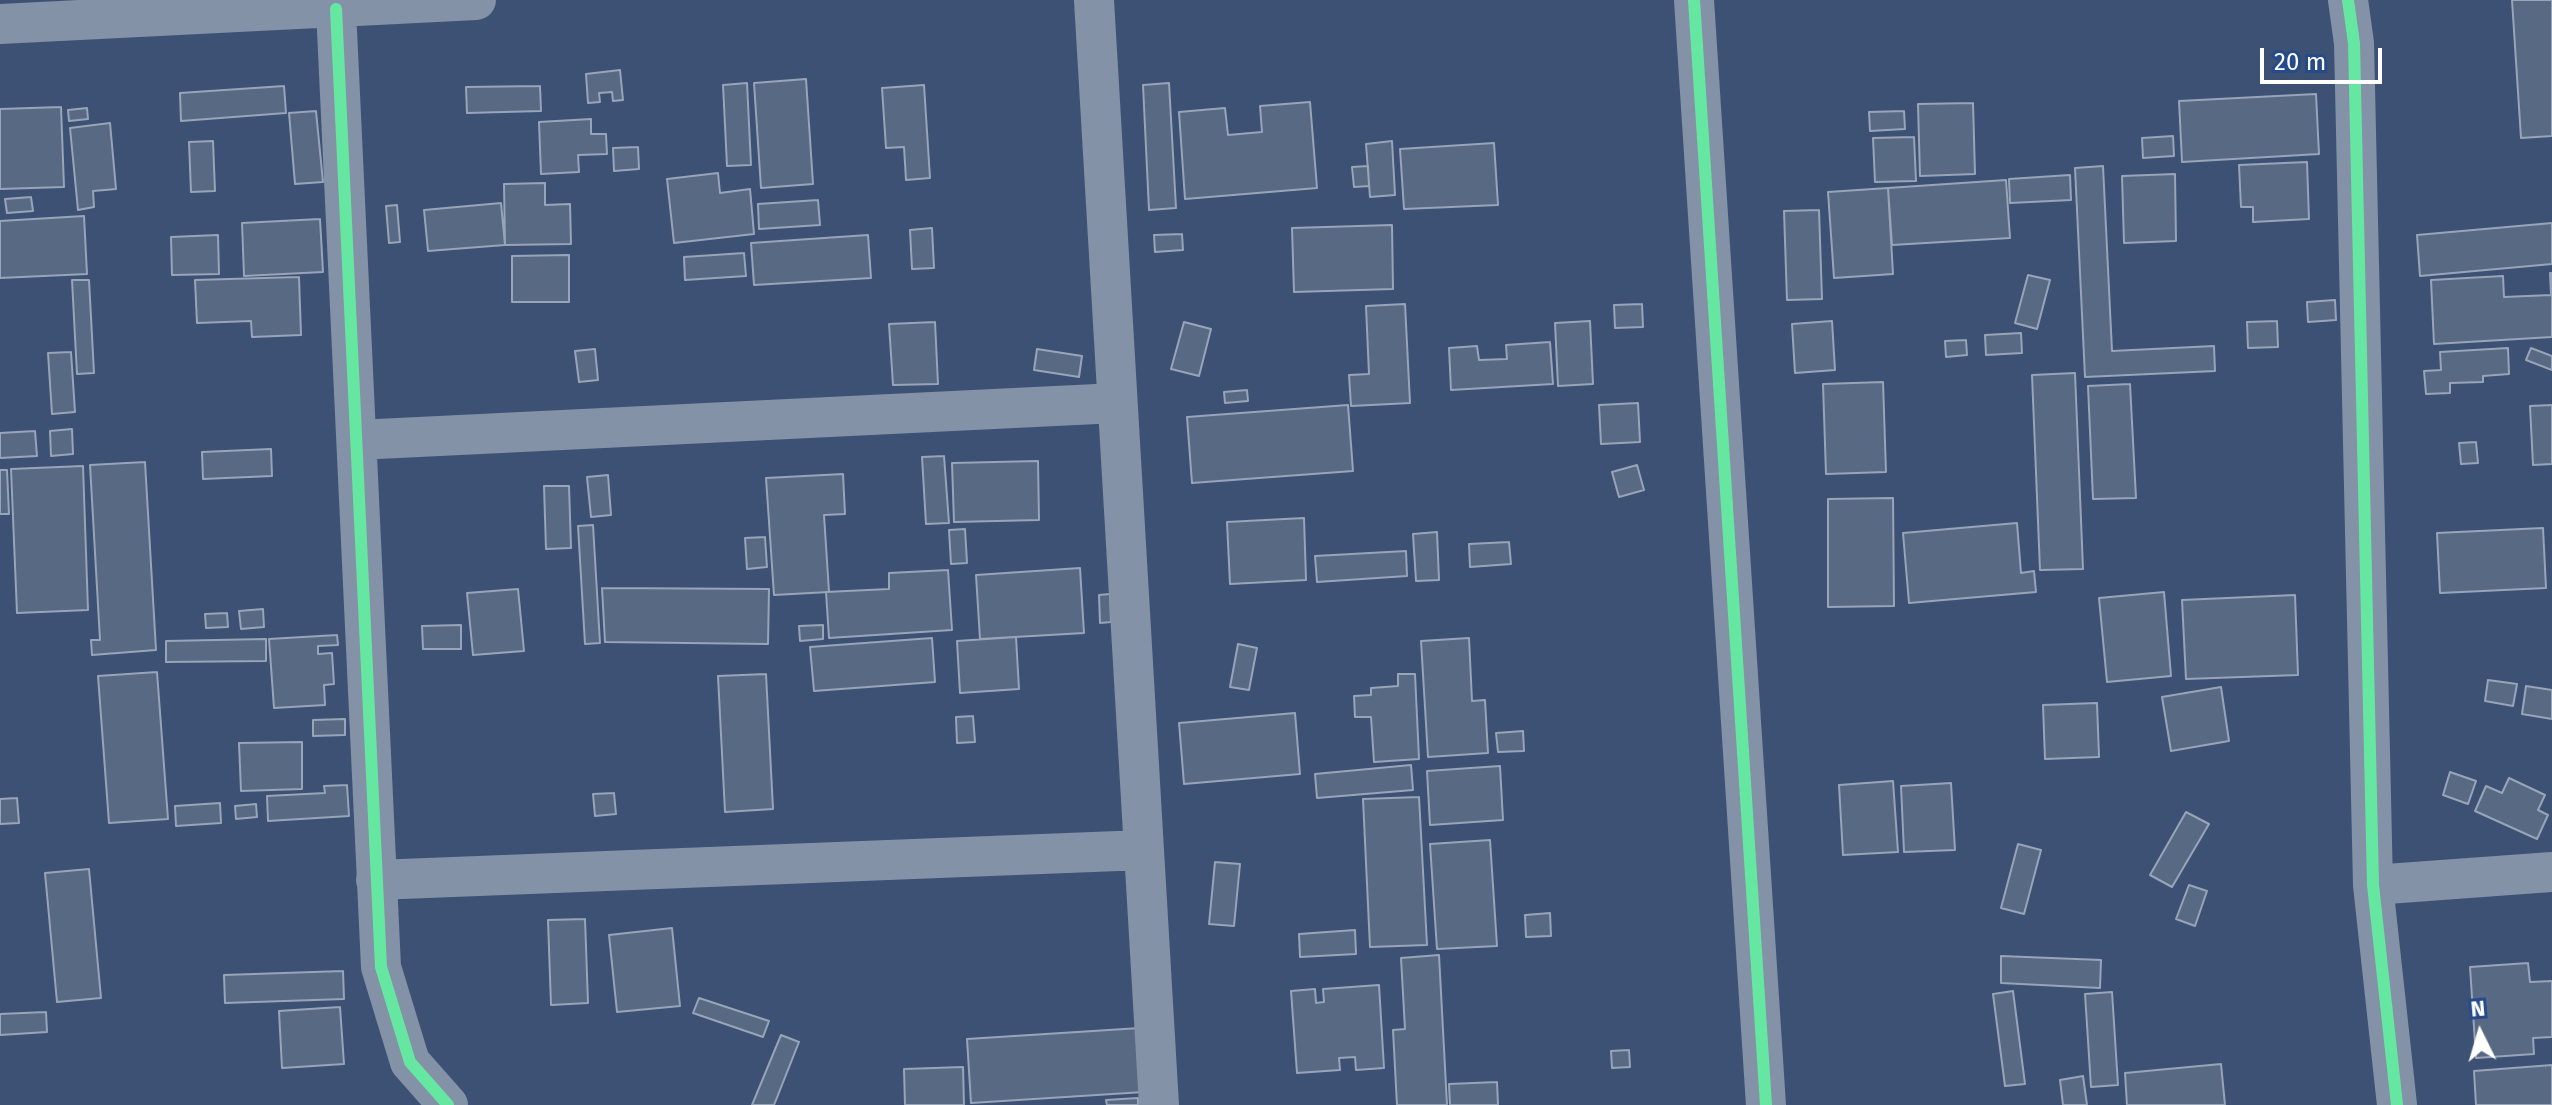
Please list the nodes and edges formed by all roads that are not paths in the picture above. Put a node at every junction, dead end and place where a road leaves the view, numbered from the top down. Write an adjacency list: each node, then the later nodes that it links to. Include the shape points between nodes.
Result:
1 (476, 0): 5 (street)
2 (1094, 0): 7 (street)
3 (1694, 0): 15 (street)
4 (2348, 0): 12 (street, via 2354,43)
5 (336, 9): 6 (street); 8 (street)
6 (0, 24)
7 (1117, 403): 8 (street); 9 (street)
8 (357, 440): 11 (street)
9 (1144, 850): 11 (street); 14 (street)
10 (2552, 872): 12 (street)
11 (376, 880): 13 (street, via 381,967 410,1062)
12 (2373, 885): 16 (street)
13 (448, 1105)
14 (1159, 1105)
15 (1766, 1105)
16 (2397, 1105)

